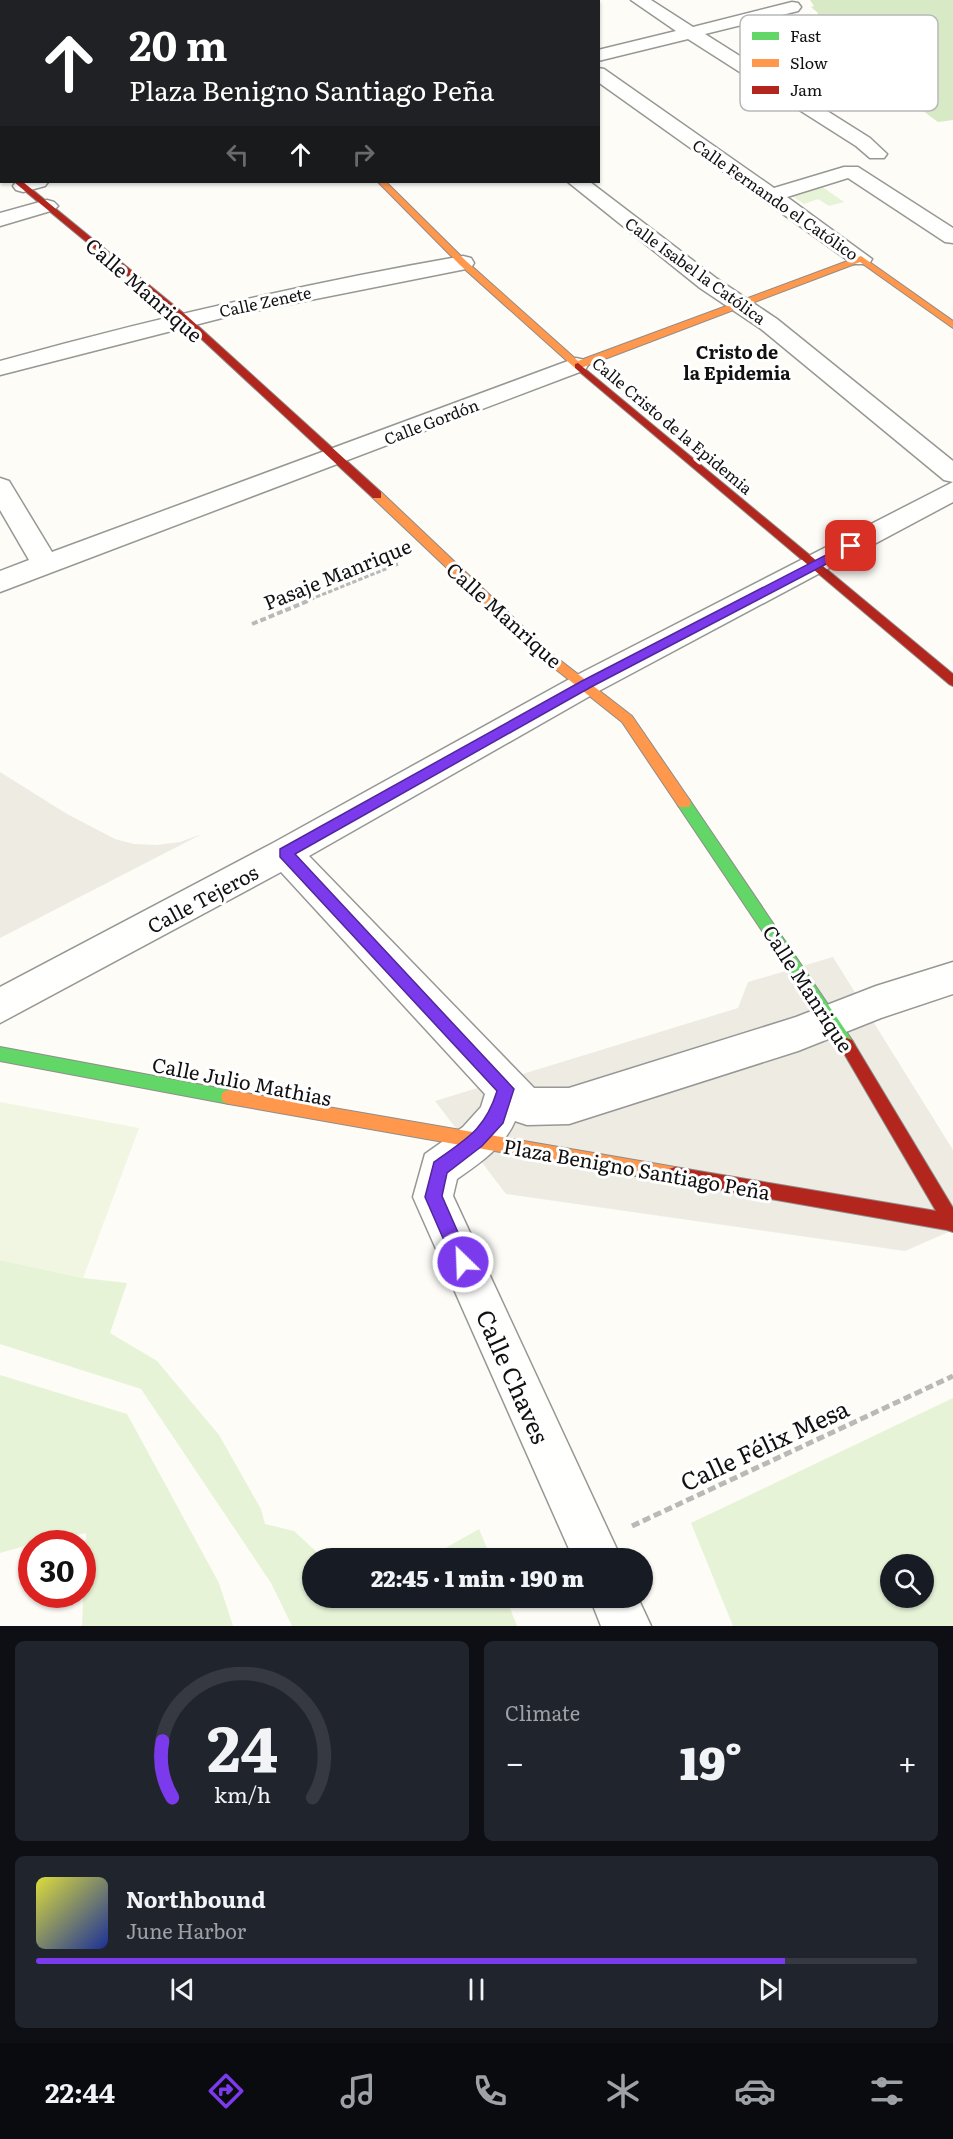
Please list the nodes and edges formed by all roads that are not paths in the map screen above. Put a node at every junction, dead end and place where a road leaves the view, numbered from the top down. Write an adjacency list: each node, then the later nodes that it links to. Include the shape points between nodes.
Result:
1 (639, 0): 5 (street)
2 (786, 3): 3 (street)
3 (747, 15)
4 (740, 17): 5 (street)
5 (691, 32): 6 (street); 7 (street)
6 (600, 55)
7 (740, 63)
8 (600, 75): 14 (street, Calle Fernando el Católico)
9 (815, 111): 10 (street)
10 (877, 154)
11 (26, 183): 15 (street, Calle Manrique)
12 (383, 183): 19 (street, Calle Cristo de la Epidemia)
13 (579, 183): 20 (street, Calle Isabel la Católica, via 708,283)
14 (772, 195): 17 (street, via 851,171); 18 (street, Calle Fernando el Católico)
15 (47, 206): 16 (street); 21 (street, Calle Manrique)
16 (0, 220)
17 (950, 233)
18 (861, 259): 20 (street, Calle Gordón); 22 (street, Calle Fernando el Católico)
19 (463, 263): 21 (street, Calle Zenete); 23 (street, Calle Cristo de la Epidemia)
20 (742, 303): 23 (street, Calle Gordón); 26 (street, Calle Isabel la Católica)
21 (184, 318): 24 (street, Calle Zenete); 25 (street, Calle Manrique)
22 (953, 326)
23 (576, 365): 25 (street, Calle Gordón); 30 (street, Calle Cristo de la Epidemia)
24 (0, 368)
25 (336, 456): 29 (street, Calle Gordón); 33 (street, Calle Manrique, via 548,657)
26 (953, 474)
27 (0, 487): 29 (street)
28 (953, 491): 30 (street, Calle Tejeros)
29 (46, 565): 31 (street, Calle Gordón)
30 (814, 565): 32 (street, Calle Cristo de la Epidemia); 33 (street, Calle Tejeros)
31 (0, 582)
32 (953, 681)
33 (586, 684): 34 (street, Calle Tejeros); 37 (street, Calle Manrique, via 627,719)
34 (285, 853): 36 (street, Calle Tejeros); 39 (street)
35 (953, 978): 37 (street, Plaza Benigno Santiago Peña)
36 (0, 1006)
37 (832, 1020): 39 (street, Plaza Benigno Santiago Peña, via 570,1106 527,1107); 41 (street, Calle Manrique)
38 (0, 1054): 40 (street, Calle Julio Mathias)
39 (506, 1089): 40 (street, Plaza Benigno Santiago Peña, via 497,1118)
40 (477, 1141): 41 (street, Plaza Benigno Santiago Peña); 42 (street, Calle Chaves, via 440,1168 433,1197)
41 (952, 1223)
42 (593, 1548)
43 (618, 1608): 44 (street)
44 (626, 1626)

